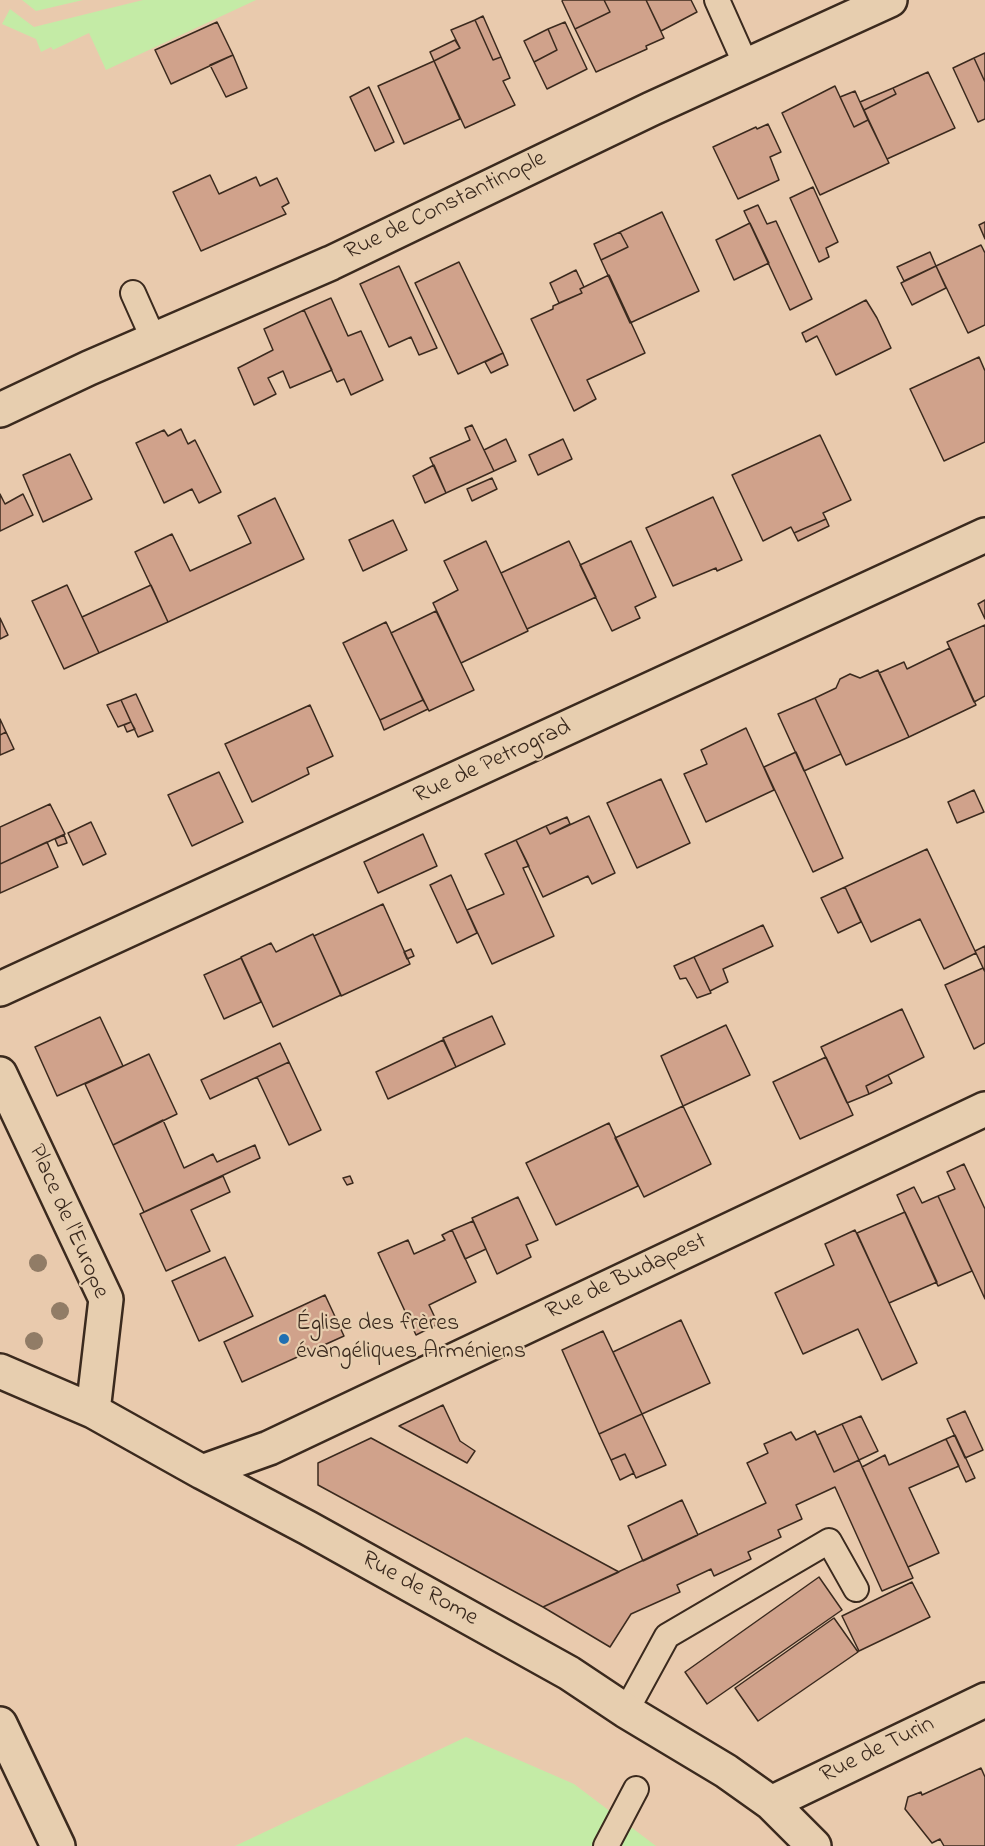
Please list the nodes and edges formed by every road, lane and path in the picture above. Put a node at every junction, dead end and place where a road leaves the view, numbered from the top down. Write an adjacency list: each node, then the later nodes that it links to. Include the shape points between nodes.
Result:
1 (717, 0): 3 (lane)
2 (890, 0): 3 (street, Rue de Constantinople)
3 (746, 65): 5 (street, Rue de Constantinople, via 331,263)
4 (133, 293): 5 (lane)
5 (154, 340): 6 (street, Rue de Constantinople)
6 (0, 410)
7 (985, 535): 8 (street, Rue de Petrograd)
8 (0, 989)
9 (0, 1074): 12 (street, Place de l'Europe, via 106,1299)
10 (985, 1109): 13 (street, Rue de Budapest, via 268,1448)
11 (0, 1371): 12 (street, Rue de Rome)
12 (93, 1411): 13 (street, Rue de Rome)
13 (202, 1472): 16 (street, Rue de Rome, via 569,1673)
14 (856, 1589): 16 (lane, via 829,1541 667,1636)
15 (985, 1700): 19 (street, Rue de Turin)
16 (626, 1711): 19 (street, Rue de Rome)
17 (0, 1724): 20 (street)
18 (636, 1790): 21 (lane)
19 (771, 1803): 22 (street, Rue de Rome)
20 (58, 1846)
21 (606, 1846)
22 (814, 1846)

